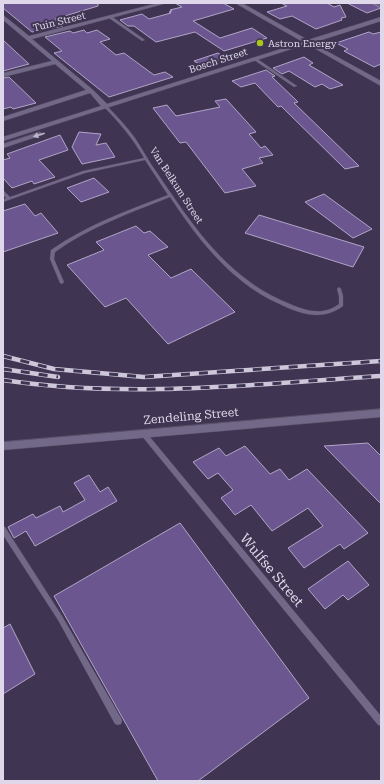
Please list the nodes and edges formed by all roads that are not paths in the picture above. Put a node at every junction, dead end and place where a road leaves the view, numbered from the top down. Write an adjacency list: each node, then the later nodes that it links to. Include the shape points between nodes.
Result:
1 (164, 3): 6 (street, Tuin Street)
2 (238, 3): 10 (street)
3 (374, 3): 4 (lane)
4 (381, 6)
5 (3, 17): 8 (street, Van Belkum Street)
6 (110, 17): 8 (street, Tuin Street); 9 (lane)
7 (381, 19): 10 (street, Bosch Street)
8 (28, 38): 12 (street, Van Belkum Street)
9 (144, 40)
10 (308, 42): 11 (street, Bosch Street); 14 (street)
11 (255, 59): 15 (lane); 17 (street, Bosch Street)
12 (56, 62): 13 (street); 16 (street, Van Belkum Street)
13 (3, 75)
14 (381, 84)
15 (295, 86)
16 (91, 91): 17 (street, Van Belkum Street); 18 (street)
17 (106, 107): 19 (street, Bosch Street); 20 (street, Bosch Street, one-way to 20, via 87,118); 21 (lane, Van Belkum Street, via 128,130)
18 (3, 119)
19 (3, 138)
20 (3, 146)
21 (146, 159): 23 (lane, Van Belkum Street); 24 (lane, via 84,172)
22 (3, 192): 24 (lane)
23 (171, 195): 26 (lane, via 64,242 53,251 52,259); 27 (lane, Van Belkum Street, via 199,237 233,272 284,305 305,312 328,313 341,305 342,296)
24 (9, 199): 25 (lane)
25 (3, 201)
26 (62, 282)
27 (339, 289)
28 (381, 413): 29 (street, Zendeling Street)
29 (143, 433): 30 (street, Zendeling Street); 33 (lane, Wulfse Street)
30 (3, 446)
31 (3, 529): 32 (lane, via 60,618)
32 (118, 721)
33 (381, 722)

